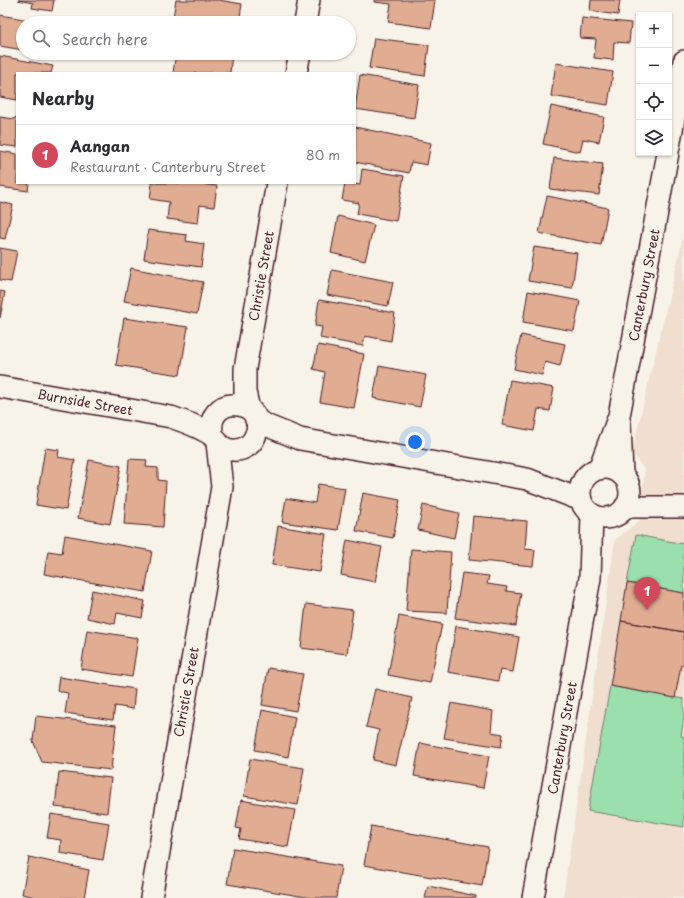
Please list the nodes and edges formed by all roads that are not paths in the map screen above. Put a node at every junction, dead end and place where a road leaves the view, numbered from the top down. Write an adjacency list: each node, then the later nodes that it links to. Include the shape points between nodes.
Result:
1 (309, 0): 2 (street)
2 (306, 16)
3 (299, 60): 5 (street)
4 (684, 61): 6 (street, Canterbury Street)
5 (296, 72)
6 (675, 135): 12 (street, Canterbury Street)
7 (277, 184): 8 (street, Christie Street)
8 (245, 369): 10 (street, Christie Street, via 237,378); 11 (street, Christie Street, via 245,392)
9 (0, 387): 13 (street, Burnside Street)
10 (220, 409): 11 (street, via 236,404); 13 (street, Burnside Street); 15 (street, via 211,423)
11 (253, 414): 14 (street, via 268,426); 16 (street, via 256,432)
12 (619, 416): 17 (street, Canterbury Street); 20 (street, Canterbury Street, via 621,432)
13 (171, 417): 15 (street, Burnside Street, via 193,425)
14 (300, 439): 16 (street, via 273,440); 18 (street)
15 (215, 440): 16 (street, via 230,450); 19 (street, Christie Street)
16 (247, 446): 19 (street, Christie Street, via 232,465)
17 (592, 473): 18 (street); 20 (street, Canterbury Street, via 581,485 580,492); 20 (street, via 607,468 615,470)
18 (527, 479): 20 (street)
19 (222, 487): 22 (street, Christie Street)
20 (610, 501): 21 (street); 23 (street, Canterbury Street, via 590,578)
21 (684, 506)
22 (151, 898)
23 (534, 898)

